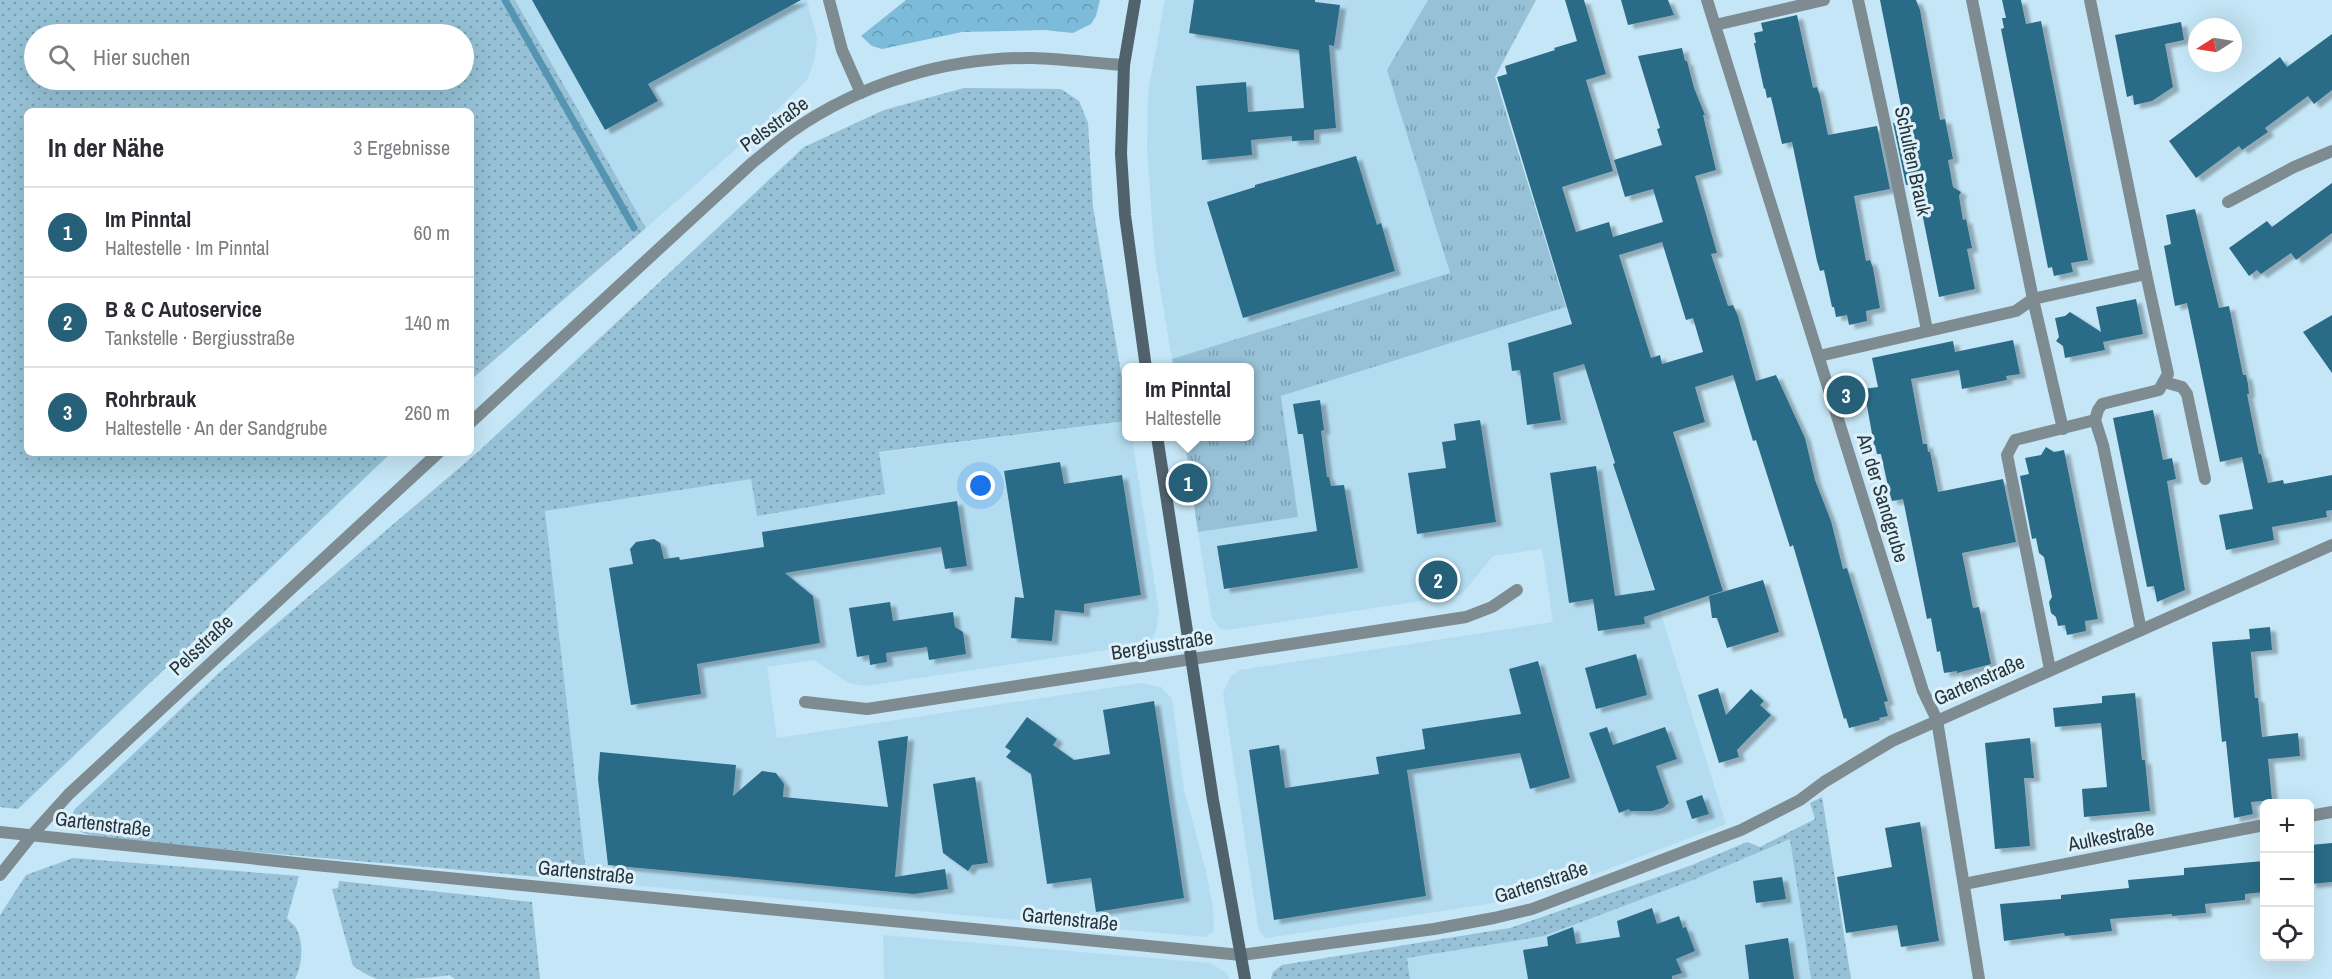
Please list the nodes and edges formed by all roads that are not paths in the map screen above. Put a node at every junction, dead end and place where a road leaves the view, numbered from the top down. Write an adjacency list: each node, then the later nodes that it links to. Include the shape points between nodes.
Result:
1 (829, 0): 10 (street, via 842,50)
2 (1135, 0): 9 (main road)
3 (1707, 0): 8 (street, An der Sandgrube)
4 (1824, 0): 8 (street)
5 (1858, 0): 15 (street, Schulten Brauk)
6 (1972, 0): 14 (street)
7 (2091, 0): 13 (street)
8 (1715, 25): 16 (street, An der Sandgrube)
9 (1124, 65): 10 (street, Pelsstraße, via 1032,58 963,63 914,73); 17 (main road, via 1123,185)
10 (861, 93): 19 (street, Pelsstraße, via 792,131 752,163)
11 (2332, 151): 12 (street)
12 (2228, 202)
13 (2146, 274): 14 (street); 18 (street, via 2168,374)
14 (2033, 298): 15 (street, via 2016,311); 21 (street)
15 (1927, 330): 16 (street)
16 (1818, 356): 31 (street, An der Sandgrube, via 1923,691)
17 (1145, 363)
18 (2164, 382): 20 (street, via 2159,390 2102,404); 24 (street, via 2182,387 2187,394)
19 (474, 419)
20 (2095, 420): 21 (street, Gartenstraße); 27 (street)
21 (2063, 429): 29 (street, Gartenstraße, via 2015,440 2007,455)
22 (1158, 441): 28 (main road)
23 (435, 456): 36 (street, Pelsstraße, via 69,794)
24 (2205, 479)
25 (2332, 545): 27 (street, Gartenstraße)
26 (1517, 590): 28 (street, Bergiusstraße, via 1492,607 1466,617)
27 (2141, 630): 29 (street, Gartenstraße)
28 (1191, 660): 30 (street, Bergiusstraße, via 867,709); 39 (main road)
29 (2050, 669): 31 (street, Gartenstraße)
30 (805, 702)
31 (1937, 720): 38 (street, An der Sandgrube); 39 (street, Gartenstraße, via 1892,741 1800,800 1741,830 1532,909 1434,929)
32 (2332, 812): 33 (street)
33 (2314, 815)
34 (2260, 826): 38 (street, Aulkestraße)
35 (0, 832): 36 (street, Gartenstraße)
36 (32, 835): 37 (street, Pelsstraße); 39 (street, Gartenstraße)
37 (0, 875)
38 (1964, 884): 41 (street, An der Sandgrube)
39 (1241, 955): 40 (main road)
40 (1245, 979)
41 (1979, 979)

